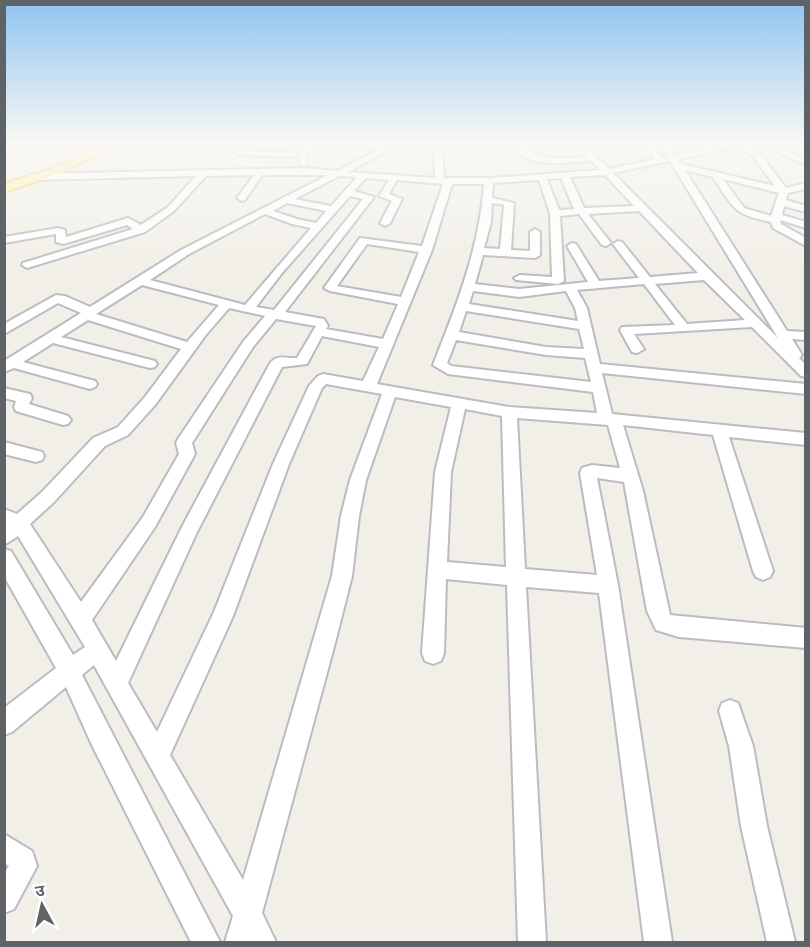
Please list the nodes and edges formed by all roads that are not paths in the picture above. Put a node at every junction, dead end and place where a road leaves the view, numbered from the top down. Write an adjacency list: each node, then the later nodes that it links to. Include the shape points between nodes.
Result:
1 (192, 186): 32 (street, via 171,209)
2 (250, 186): 18 (street)
3 (314, 186): 20 (street)
4 (354, 186): 16 (street)
5 (389, 186): 29 (street, via 384,196 397,199)
6 (443, 186): 37 (street)
7 (489, 186): 21 (street)
8 (545, 186): 27 (street)
9 (569, 186): 26 (street)
10 (620, 186): 22 (street)
11 (689, 186): 61 (street)
12 (724, 186): 28 (street, via 741,210)
13 (752, 186): 17 (street)
14 (777, 186): 17 (street)
15 (806, 186): 17 (street)
16 (348, 193): 24 (street); 55 (street, via 369,197)
17 (783, 195): 19 (street); 23 (street); 28 (street)
18 (242, 198)
19 (806, 198)
20 (286, 200): 24 (street); 25 (street)
21 (488, 200): 38 (street); 39 (street, via 509,203)
22 (641, 208): 26 (street); 42 (street)
23 (806, 209)
24 (334, 210): 31 (street)
25 (265, 211): 31 (street); 44 (street)
26 (580, 212): 27 (street); 45 (street)
27 (555, 213): 43 (street, via 558,281)
28 (776, 218): 30 (street); 35 (street, via 781,230)
29 (385, 223)
30 (806, 225)
31 (319, 226): 53 (street)
32 (141, 230): 34 (street, via 130,221 63,241 58,231); 41 (street)
33 (535, 232): 40 (street, via 536,254)
34 (4, 240)
35 (806, 243)
36 (572, 246): 46 (street)
37 (427, 250): 50 (street); 50 (street, via 364,240 330,288)
38 (478, 251): 39 (street); 47 (street)
39 (505, 253): 40 (street)
40 (522, 254): 43 (street)
41 (27, 265)
42 (707, 276): 45 (street); 56 (street)
43 (520, 278): 49 (street)
44 (138, 280): 51 (street); 54 (street)
45 (647, 281): 46 (street); 58 (street)
46 (596, 285): 48 (street)
47 (469, 287): 49 (street); 52 (street)
48 (570, 287): 49 (street); 57 (street)
49 (519, 293)
50 (406, 302): 65 (street)
51 (227, 303): 53 (street); 66 (street)
52 (463, 308): 57 (street); 62 (street)
53 (248, 309): 55 (street)
54 (88, 314): 59 (street, via 56,299); 64 (street); 66 (street)
55 (274, 314): 60 (street, via 322,323); 93 (street, via 248,345 189,434 183,446 187,454 149,522)
56 (755, 323): 58 (street); 71 (street)
57 (585, 326): 68 (street)
58 (684, 328): 67 (street, via 626,330)
59 (4, 330)
60 (319, 332): 65 (street); 98 (street, via 302,361 276,365 189,530)
61 (784, 334): 63 (street); 71 (street)
62 (451, 336): 68 (street); 74 (street, via 442,368)
63 (806, 336)
64 (50, 338): 69 (street); 70 (street)
65 (387, 344): 73 (street)
66 (189, 347): 87 (street, via 123,431 99,442)
67 (636, 349)
68 (592, 361): 74 (street); 75 (street)
69 (150, 364)
70 (8, 366): 72 (street)
71 (804, 367)
72 (90, 384)
73 (368, 387): 76 (street); 101 (street, via 328,379 316,386 281,464 224,616)
74 (599, 388): 81 (street)
75 (806, 389)
76 (390, 391): 78 (street); 104 (street, via 358,480 331,620)
77 (4, 393): 80 (street, via 25,398 21,407)
78 (459, 403): 79 (street); 89 (street, via 443,472)
79 (509, 412): 81 (street); 91 (street)
80 (63, 420)
81 (610, 420): 82 (street); 86 (street)
82 (720, 431): 83 (street); 90 (street)
83 (806, 439)
84 (4, 448): 85 (street)
85 (36, 456)
86 (631, 476): 92 (street, via 588,473); 94 (street, via 663,623)
87 (10, 526): 93 (street, via 32,540)
88 (4, 557): 97 (street)
89 (437, 570): 91 (street); 96 (street)
90 (763, 571)
91 (516, 577): 92 (street); 108 (street)
92 (608, 585): 109 (street)
93 (81, 620): 95 (street)
94 (806, 638)
95 (99, 649): 97 (street); 98 (street)
96 (433, 653)
97 (54, 682): 100 (street); 105 (street, via 99,735)
98 (116, 684): 101 (street)
99 (730, 711): 110 (street, via 741,746 754,826)
100 (4, 724)
101 (158, 755): 104 (street)
102 (4, 847): 103 (street, via 23,860 24,866)
103 (4, 900)
104 (248, 916): 106 (street); 107 (street)
105 (206, 942)
106 (239, 942)
107 (262, 942)
108 (532, 942)
109 (658, 942)
110 (781, 942)

